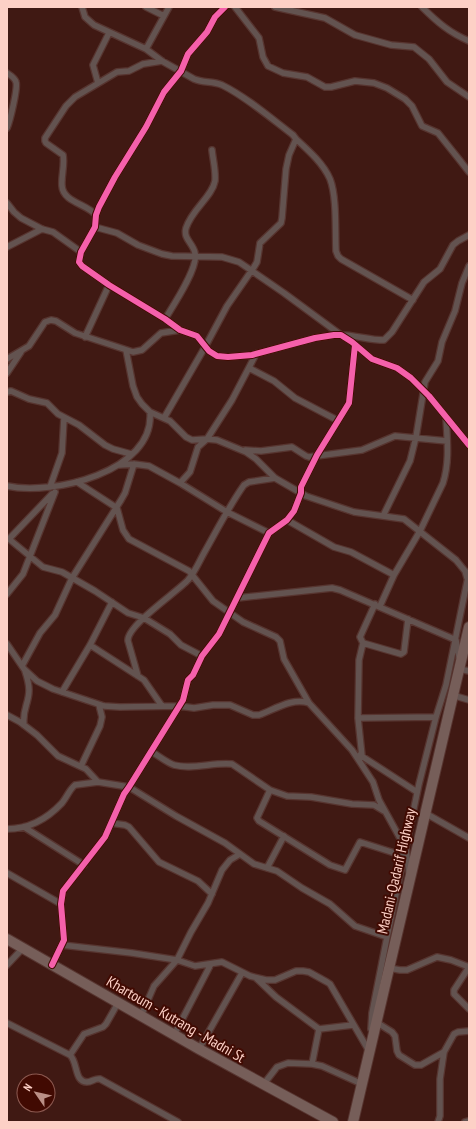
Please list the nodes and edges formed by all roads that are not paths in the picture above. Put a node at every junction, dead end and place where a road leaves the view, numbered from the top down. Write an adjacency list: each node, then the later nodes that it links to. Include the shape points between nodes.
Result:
1 (82, 7): 9 (street, via 88,21)
2 (146, 7): 8 (street)
3 (169, 7): 8 (street)
4 (225, 7): 13 (street, via 215,16 207,32 188,54)
5 (235, 7): 21 (street, via 259,38 263,57 268,66 307,77 325,87 354,81 374,83 387,88 412,106 422,126 438,133)
6 (274, 7): 16 (street, via 325,18 355,35 391,45 414,47 429,59 447,82)
7 (422, 7): 10 (street, via 454,35)
8 (164, 16): 11 (street)
9 (109, 33): 11 (street); 15 (street, via 93,65)
10 (469, 41)
11 (146, 49): 12 (street)
12 (162, 61): 13 (street); 15 (street, via 117,72)
13 (181, 71): 19 (street, via 199,81 226,87); 23 (street, via 161,98)
14 (7, 73): 17 (street, via 16,82)
15 (98, 83): 23 (street, via 70,101 45,138 45,141 63,155 64,193)
16 (469, 98)
17 (10, 107): 18 (street, via 10,122)
18 (7, 128)
19 (296, 139): 31 (street, via 286,169 281,223 260,243 257,262); 33 (street, via 311,152 330,178 334,194 338,256)
20 (212, 150): 29 (street, via 215,180 186,228 188,241)
21 (469, 172)
22 (7, 203): 25 (street, via 21,218)
23 (96, 215): 24 (street)
24 (95, 227): 28 (street); 29 (street, via 117,233 154,252)
25 (42, 229): 27 (street); 28 (street, via 53,232)
26 (469, 235): 33 (street, via 453,245 440,269 424,282)
27 (7, 247)
28 (81, 252): 32 (street, via 79,262 82,266)
29 (196, 257): 31 (street, via 215,256 231,259); 34 (street, via 188,281)
30 (469, 266): 46 (street, via 438,360 427,376)
31 (251, 271): 36 (street); 39 (street, via 227,306)
32 (109, 285): 34 (street); 37 (street)
33 (413, 300): 36 (street, via 384,340)
34 (165, 319): 35 (street)
35 (180, 330): 39 (street, via 197,336); 41 (street, via 161,333 142,350)
36 (341, 335): 38 (street); 42 (street, via 315,338)
37 (85, 337): 40 (street, via 51,320 45,322 29,346); 41 (street)
38 (356, 345): 46 (street, via 372,359 404,373); 52 (street, via 349,403)
39 (205, 347): 42 (street, via 217,356 238,357); 51 (street)
40 (23, 350): 43 (street); 45 (street)
41 (126, 350): 48 (street, via 137,397)
42 (256, 354): 44 (street)
43 (7, 360)
44 (249, 368): 52 (street); 54 (street)
45 (7, 373)
46 (423, 390): 49 (street); 53 (street)
47 (7, 392): 50 (street, via 11,391 47,403)
48 (150, 412): 51 (street); 58 (street, via 147,434)
49 (446, 417): 55 (street); 56 (street)
50 (64, 418): 58 (street, via 79,425 113,449); 67 (street, via 62,453)
51 (164, 418): 54 (street, via 192,440)
52 (337, 420): 59 (street)
53 (416, 437): 55 (street); 59 (street, via 395,436 362,450); 72 (street, via 407,468)
54 (207, 439): 57 (street, via 217,440); 64 (street, via 198,447 190,472)
55 (447, 441): 74 (street, via 448,456 444,483)
56 (469, 445)
57 (241, 450): 59 (street, via 261,451 292,447 306,456); 62 (street, via 251,455)
58 (131, 454): 60 (street)
59 (317, 455): 69 (street, via 301,486)
60 (119, 464): 61 (street); 63 (street)
61 (134, 464): 64 (street, via 148,466); 70 (street, via 125,493)
62 (275, 478): 69 (street); 71 (street, via 244,485)
63 (77, 482): 66 (street); 70 (street)
64 (180, 483): 71 (street)
65 (7, 486): 67 (street, via 29,489)
66 (61, 486): 67 (street); 68 (street)
67 (50, 487)
68 (55, 492): 76 (street); 77 (street)
69 (301, 493): 72 (street, via 354,512); 73 (street, via 294,511)
70 (117, 508): 79 (street, via 123,530 129,539); 81 (street)
71 (227, 512): 75 (street); 79 (street)
72 (384, 516): 74 (street, via 404,519)
73 (287, 520): 75 (street); 80 (street, via 330,545 351,552)
74 (420, 531): 80 (street); 82 (street, via 456,560 465,571)
75 (269, 533): 84 (street)
76 (8, 539): 77 (street)
77 (30, 557): 81 (street, via 43,567 59,570); 83 (street, via 23,574)
78 (469, 572): 82 (street)
79 (193, 574): 87 (street, via 208,596); 88 (street)
80 (394, 575): 86 (street)
81 (72, 578): 85 (street); 97 (street, via 55,615 40,633)
82 (467, 580): 91 (street)
83 (7, 594)
84 (237, 598): 86 (street, via 332,588); 87 (street)
85 (112, 602): 88 (street, via 128,613); 94 (street)
86 (378, 605): 89 (street); 92 (street, via 362,632 360,638)
87 (229, 613): 95 (street, via 219,634); 103 (street, via 280,641 284,659)
88 (144, 618): 95 (street, via 170,634 181,645); 99 (street, via 127,637)
89 (408, 619): 91 (street); 92 (street, via 404,652 401,654)
90 (469, 627): 96 (highway, Madani-Qadarif Highway)
91 (456, 640): 96 (street); 108 (street)
92 (363, 643): 109 (street, via 359,660)
93 (7, 644): 97 (street)
94 (90, 645): 99 (street); 100 (street)
95 (202, 656): 106 (street, via 197,669 188,680)
96 (460, 665): 98 (street); 101 (highway, Madani-Qadarif Highway)
97 (23, 668): 100 (street, via 42,685); 110 (street, via 29,689 24,710)
98 (469, 671)
99 (138, 676): 105 (street, via 147,684)
100 (62, 692): 104 (street)
101 (452, 695): 102 (street); 120 (highway, Madani-Qadarif Highway)
102 (469, 700)
103 (309, 703): 106 (street, via 294,702 259,715 230,705 194,708); 111 (street)
104 (99, 705): 105 (street); 114 (street, via 102,717 100,726)
105 (162, 706): 106 (street)
106 (179, 706): 112 (street)
107 (7, 715): 110 (street)
108 (436, 717): 109 (street); 118 (street)
109 (358, 718): 113 (street)
110 (24, 725): 114 (street, via 58,756)
111 (352, 750): 113 (street); 119 (street, via 373,782)
112 (152, 752): 116 (street); 117 (street, via 176,765 232,764)
113 (362, 756): 118 (street)
114 (81, 766): 115 (street)
115 (98, 782): 116 (street); 122 (street, via 75,785 62,803 47,816)
116 (129, 787): 121 (street); 127 (street)
117 (270, 790): 119 (street, via 287,796 311,796 352,804 374,805); 124 (street, via 256,818)
118 (417, 792): 126 (street)
119 (386, 812): 126 (street)
120 (425, 813): 125 (street); 132 (highway, Madani-Qadarif Highway)
121 (111, 823): 129 (street, via 105,837); 133 (street, via 129,827 159,862 198,881)
122 (24, 827): 123 (street); 129 (street)
123 (7, 829)
124 (284, 836): 128 (street, via 342,870 347,868 360,842); 130 (street)
125 (469, 838)
126 (406, 849): 128 (street); 132 (street)
127 (240, 854): 130 (street, via 254,864); 133 (street, via 230,860 222,870)
128 (404, 856): 135 (street)
129 (84, 865): 134 (street, via 63,891)
130 (267, 868): 135 (street, via 277,871 330,904 356,926)
131 (7, 873): 134 (street)
132 (410, 877): 144 (highway, Madani-Qadarif Highway)
133 (212, 894): 139 (street)
134 (61, 904): 137 (street, via 64,935)
135 (387, 937): 156 (street, via 372,1014)
136 (7, 939): 138 (highway, Khartoum - Kutrang - Madni St)
137 (62, 945): 139 (street, via 132,952); 142 (street)
138 (23, 948): 141 (street); 142 (highway, Khartoum - Kutrang - Madni St)
139 (177, 960): 140 (street, via 195,966); 149 (street, via 154,986)
140 (211, 964): 145 (street, via 222,962); 155 (street)
141 (7, 965)
142 (52, 965): 147 (highway, Khartoum - Kutrang - Madni St)
143 (469, 967): 144 (street, via 437,957 407,970); 148 (street, via 454,990 457,998)
144 (389, 968): 150 (highway, Madani-Qadarif Highway)
145 (242, 973): 146 (street); 157 (street)
146 (256, 978): 152 (street, via 275,980 296,971 309,972 330,984); 153 (street, via 276,997)
147 (118, 1003): 149 (highway, Khartoum - Kutrang - Madni St); 159 (street, via 106,1024 84,1034)
148 (469, 1009)
149 (141, 1016): 155 (highway, Khartoum - Kutrang - Madni St)
150 (376, 1022): 156 (highway, Madani-Qadarif Highway); 158 (street, via 395,1036 399,1055 415,1065 421,1065)
151 (7, 1023): 159 (street)
152 (353, 1025): 153 (street); 156 (street)
153 (319, 1029): 160 (street)
154 (469, 1031): 158 (street, via 454,1034)
155 (174, 1035): 157 (highway, Khartoum - Kutrang - Madni St)
156 (370, 1047): 161 (highway, Madani-Qadarif Highway)
157 (199, 1049): 162 (highway, Khartoum - Kutrang - Madni St)
158 (444, 1052): 167 (street)
159 (70, 1055): 164 (street, via 78,1076 85,1082 100,1078)
160 (312, 1064): 161 (street); 162 (street, via 288,1063 277,1067)
161 (362, 1084): 166 (highway, Madani-Qadarif Highway)
162 (263, 1085): 165 (highway, Khartoum - Kutrang - Madni St)
163 (469, 1121): 168 (street)
164 (178, 1122)
165 (333, 1122)
166 (353, 1122)
167 (438, 1122)
168 (465, 1122)

